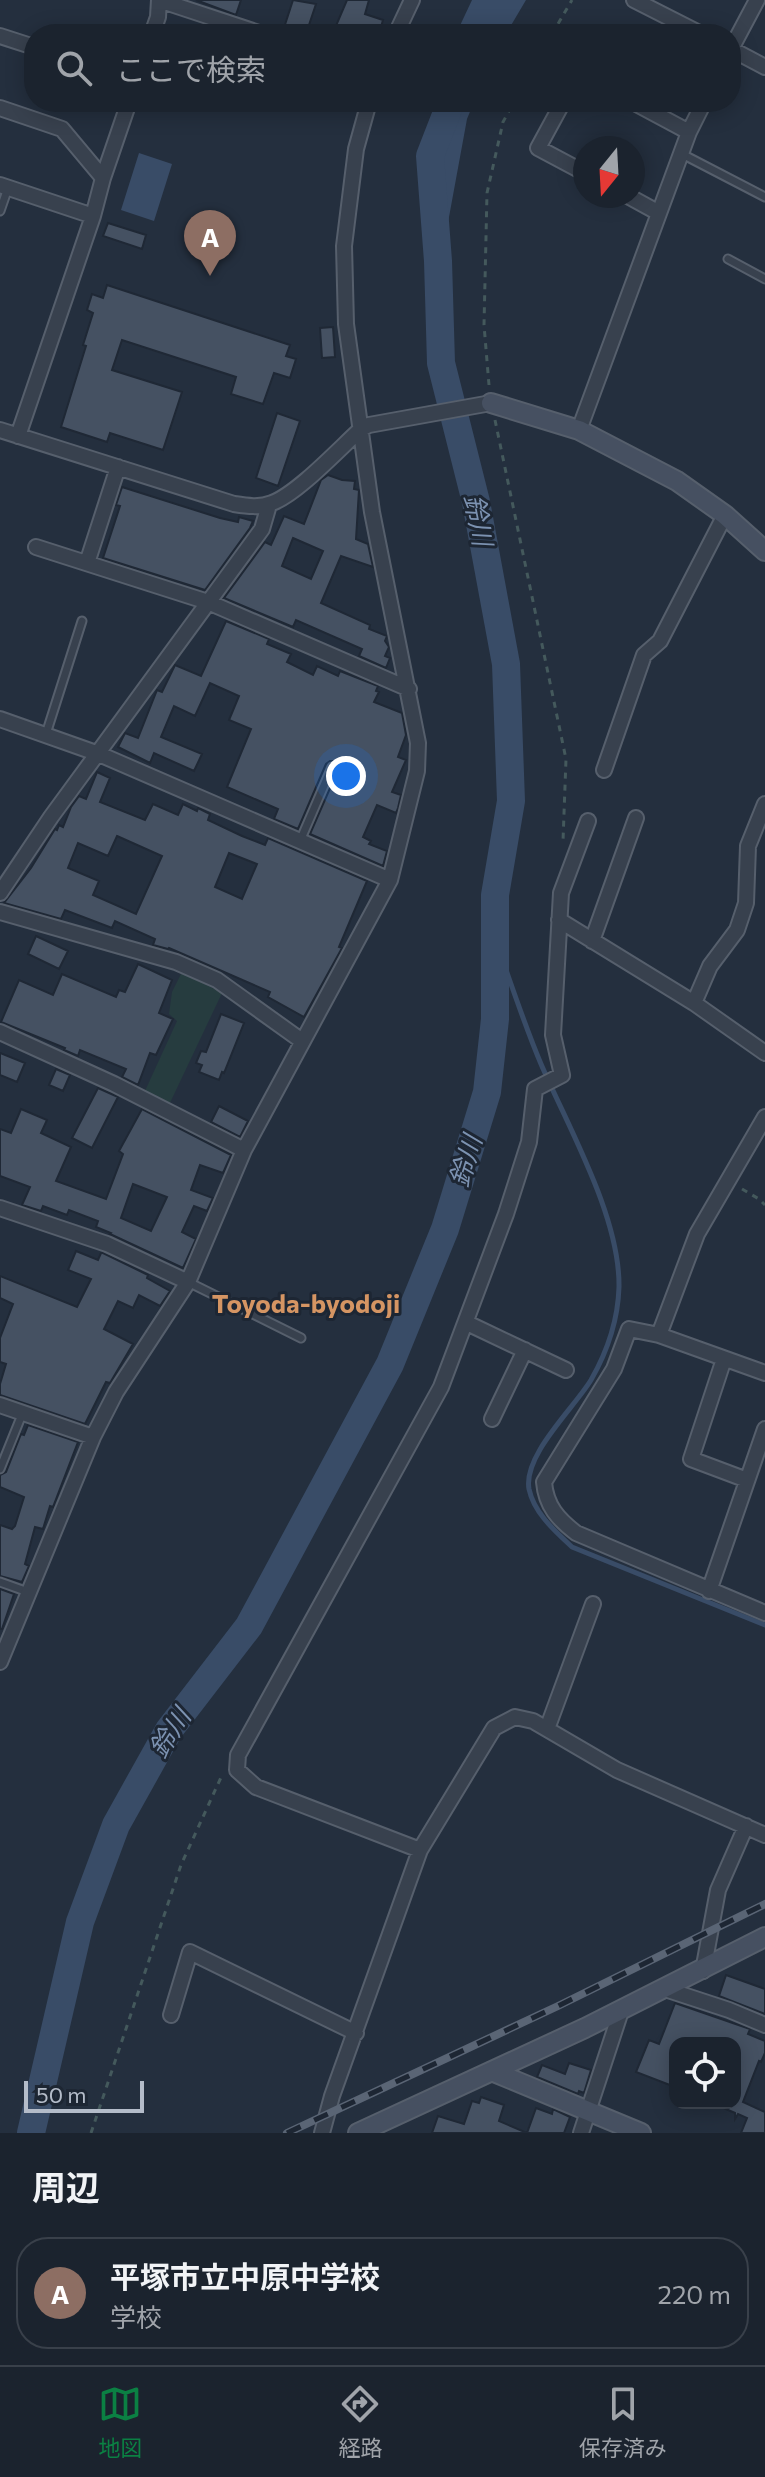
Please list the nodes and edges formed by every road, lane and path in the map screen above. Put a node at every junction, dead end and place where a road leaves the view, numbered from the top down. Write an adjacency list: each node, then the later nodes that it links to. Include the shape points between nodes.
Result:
1 (412, 0): 7 (street)
2 (572, 0): 8 (path)
3 (634, 0): 9 (street)
4 (757, 0): 10 (street)
5 (156, 24): 6 (street, via 159,0)
6 (232, 24)
7 (401, 24)
8 (558, 24)
9 (681, 24)
10 (741, 30)
11 (0, 36): 12 (street)
12 (24, 44)
13 (741, 54): 14 (street)
14 (765, 67)
15 (0, 108): 25 (street, via 62,129)
16 (126, 112): 25 (street)
17 (366, 112): 35 (street, via 356,149 344,246 346,324)
18 (508, 112): 34 (path, via 487,193 484,325)
19 (558, 112): 24 (street, via 538,148)
20 (652, 112): 22 (street)
21 (699, 112): 22 (street)
22 (689, 132): 23 (street)
23 (681, 154): 27 (lane); 30 (street)
24 (573, 167)
25 (103, 178): 31 (street)
26 (4, 186): 29 (lane); 31 (street)
27 (765, 197)
28 (645, 205): 30 (street)
29 (0, 211)
30 (659, 213): 37 (street)
31 (93, 216): 38 (street)
32 (728, 259): 33 (lane)
33 (765, 279)
34 (491, 403): 35 (street); 37 (street); 57 (path, via 566,759)
35 (364, 427): 40 (street, via 286,497); 47 (street, via 372,512)
36 (0, 430): 38 (street)
37 (579, 430): 41 (street, via 677,481)
38 (18, 436): 39 (street)
39 (118, 467): 40 (street, via 234,504); 44 (street)
40 (269, 505): 45 (street, via 262,529)
41 (725, 515): 43 (street); 52 (street, via 660,641 644,655)
42 (36, 547): 44 (street)
43 (765, 551)
44 (87, 563): 45 (street)
45 (208, 602): 47 (street); 50 (street)
46 (82, 621): 49 (lane)
47 (409, 689): 58 (street, via 417,771)
48 (0, 719): 49 (street)
49 (46, 734): 50 (street)
50 (99, 754): 56 (street); 59 (street)
51 (332, 767): 56 (lane)
52 (604, 770)
53 (765, 804): 63 (street, via 748,846 746,903 737,930 710,966)
54 (636, 818): 62 (street)
55 (588, 821): 61 (street, via 561,893)
56 (300, 841): 58 (street)
57 (563, 848)
58 (390, 880): 65 (street)
59 (0, 893)
60 (0, 912): 65 (street, via 176,962 217,980)
61 (559, 920): 62 (street); 73 (street, via 553,1035 562,1075 535,1089 529,1142)
62 (592, 941): 63 (street)
63 (694, 1003): 66 (street)
64 (0, 1032): 68 (street)
65 (302, 1041): 68 (street)
66 (765, 1053)
67 (765, 1117): 69 (street)
68 (244, 1150): 72 (street)
69 (727, 1183): 70 (path); 74 (street, via 697,1234)
70 (765, 1205)
71 (0, 1208): 72 (street, via 107,1244)
72 (188, 1282): 75 (lane); 84 (street)
73 (467, 1323): 76 (street); 94 (street, via 441,1387)
74 (659, 1335): 77 (street); 88 (street, via 629,1329 614,1369 544,1482 545,1498 558,1519 576,1533)
75 (301, 1338)
76 (525, 1350): 78 (street); 82 (street)
77 (724, 1359): 79 (street); 86 (street, via 691,1459)
78 (566, 1370)
79 (765, 1373)
80 (0, 1405): 81 (street)
81 (23, 1412): 84 (street); 85 (lane)
82 (492, 1419)
83 (765, 1429): 86 (street)
84 (93, 1437): 89 (street)
85 (0, 1469)
86 (747, 1480): 88 (street)
87 (0, 1582): 89 (lane)
88 (709, 1591): 91 (street)
89 (28, 1592): 92 (street)
90 (593, 1604): 93 (street)
91 (765, 1613)
92 (0, 1662)
93 (547, 1729): 95 (street, via 617,1770); 97 (street, via 515,1717 494,1728)
94 (238, 1755): 97 (street, via 237,1770 256,1787); 107 (path, via 223,1771 181,1865)
95 (746, 1826): 96 (street); 99 (street, via 718,1890)
96 (765, 1835)
97 (420, 1850): 104 (street)
98 (765, 1937): 99 (street)
99 (703, 1971): 100 (street)
100 (665, 1989): 101 (street); 103 (street)
101 (621, 2011): 105 (street); 106 (street)
102 (171, 2015): 104 (street, via 190,1952)
103 (765, 2025)
104 (356, 2033): 108 (street)
105 (494, 2072): 106 (street); 109 (street)
106 (588, 2111): 110 (street); 111 (street)
107 (91, 2133)
108 (322, 2133)
109 (358, 2133)
110 (581, 2133)
111 (641, 2133)

